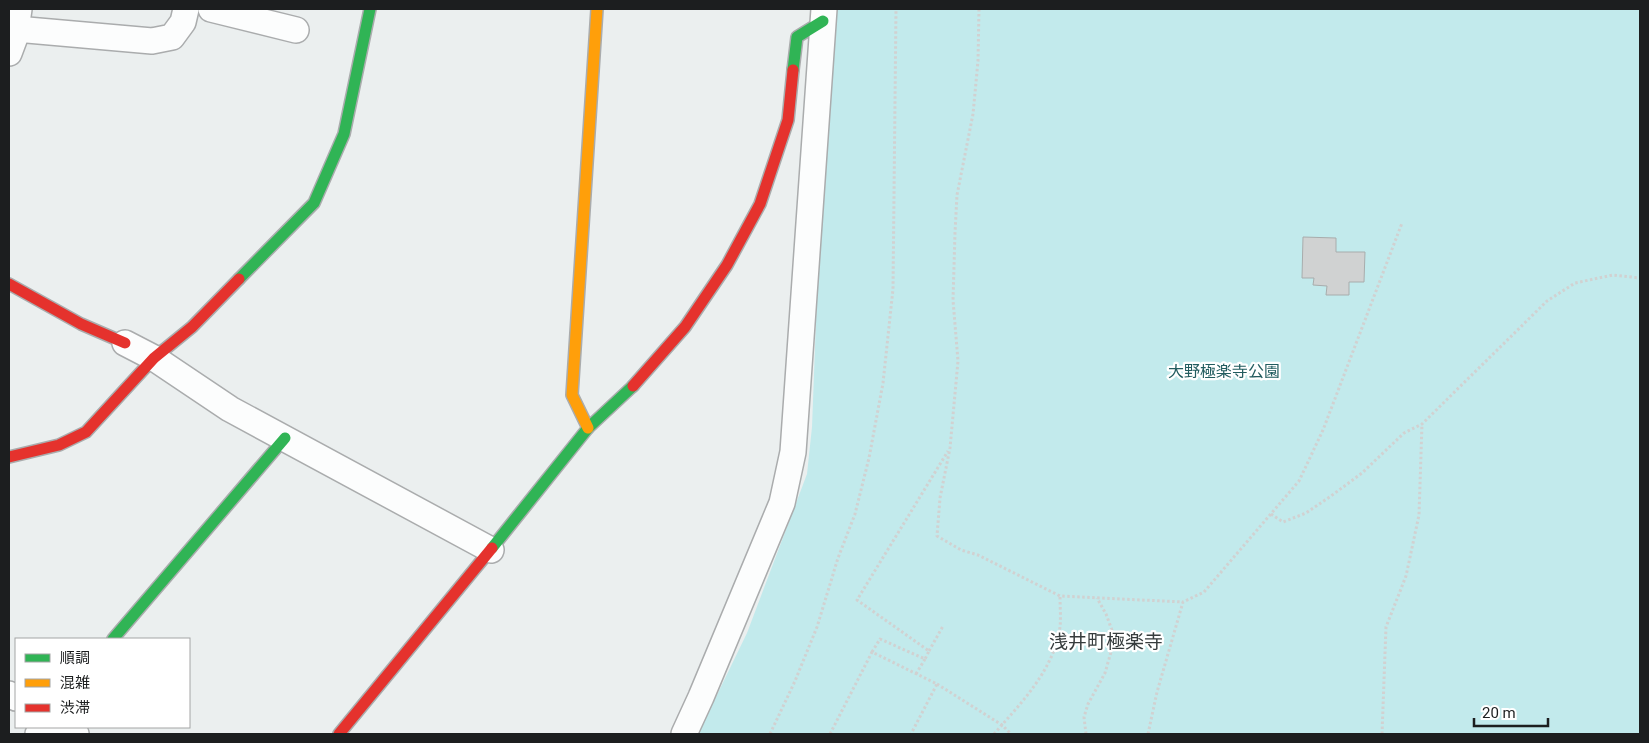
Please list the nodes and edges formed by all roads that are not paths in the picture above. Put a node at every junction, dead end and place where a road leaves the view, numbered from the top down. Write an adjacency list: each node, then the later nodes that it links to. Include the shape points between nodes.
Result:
1 (186, 9): 6 (street, via 183,22 172,37 152,41)
2 (211, 9): 7 (street)
3 (370, 9): 11 (street, via 344,134 314,203 198,322)
4 (598, 9): 12 (street, via 572,395)
5 (823, 15): 12 (street, via 797,37 788,120 760,204 727,265 685,327 640,379); 18 (street, via 793,452 782,503)
6 (18, 19): 8 (street)
7 (296, 30)
8 (9, 52)
9 (9, 284): 10 (street)
10 (125, 344): 11 (street)
11 (154, 358): 13 (street, via 230,408); 14 (street, via 86,432 59,445)
12 (588, 428): 15 (street)
13 (285, 438): 15 (street); 16 (street)
14 (9, 457)
15 (491, 550): 17 (street)
16 (114, 638)
17 (339, 734)
18 (684, 734)

